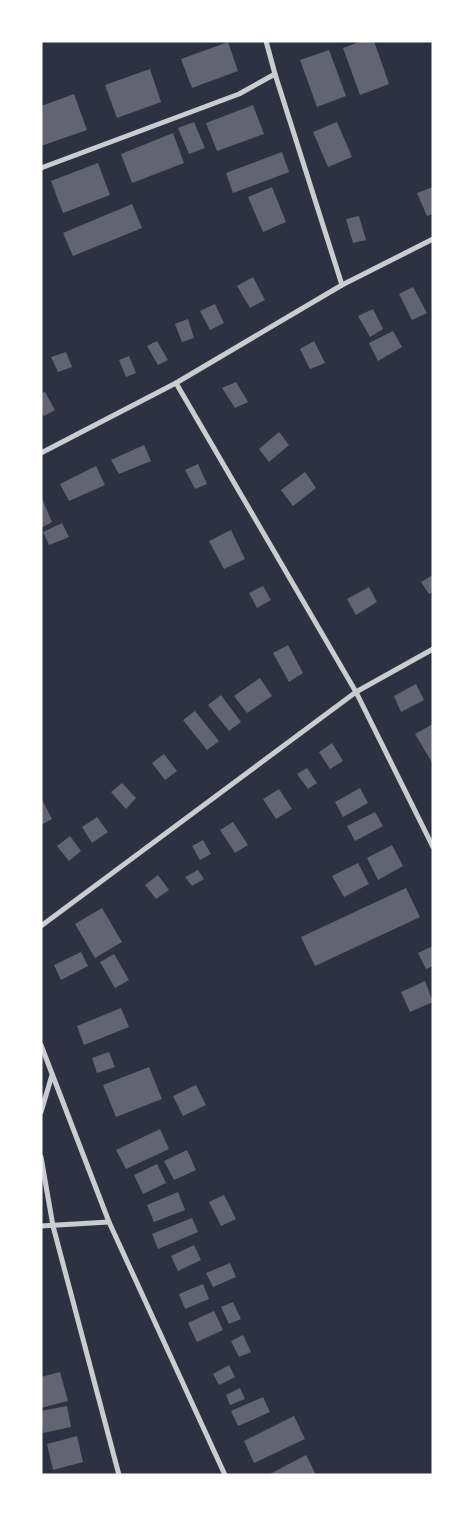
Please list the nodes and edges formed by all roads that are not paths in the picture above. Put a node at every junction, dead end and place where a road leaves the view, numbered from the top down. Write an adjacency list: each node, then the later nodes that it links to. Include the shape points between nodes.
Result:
1 (266, 41): 2 (street)
2 (275, 74): 3 (street, via 239,94); 5 (street)
3 (41, 168)
4 (433, 239): 5 (street)
5 (342, 285): 6 (street)
6 (176, 383): 7 (street); 9 (street)
7 (41, 453)
8 (433, 649): 9 (street)
9 (356, 692): 10 (street); 11 (street)
10 (433, 846)
11 (41, 926)
12 (41, 1044): 13 (street)
13 (53, 1074): 14 (street); 16 (street)
14 (41, 1112)
15 (41, 1157): 18 (street)
16 (108, 1222): 18 (street); 20 (street)
17 (41, 1226): 18 (street)
18 (53, 1226): 19 (street)
19 (119, 1475)
20 (225, 1475)

